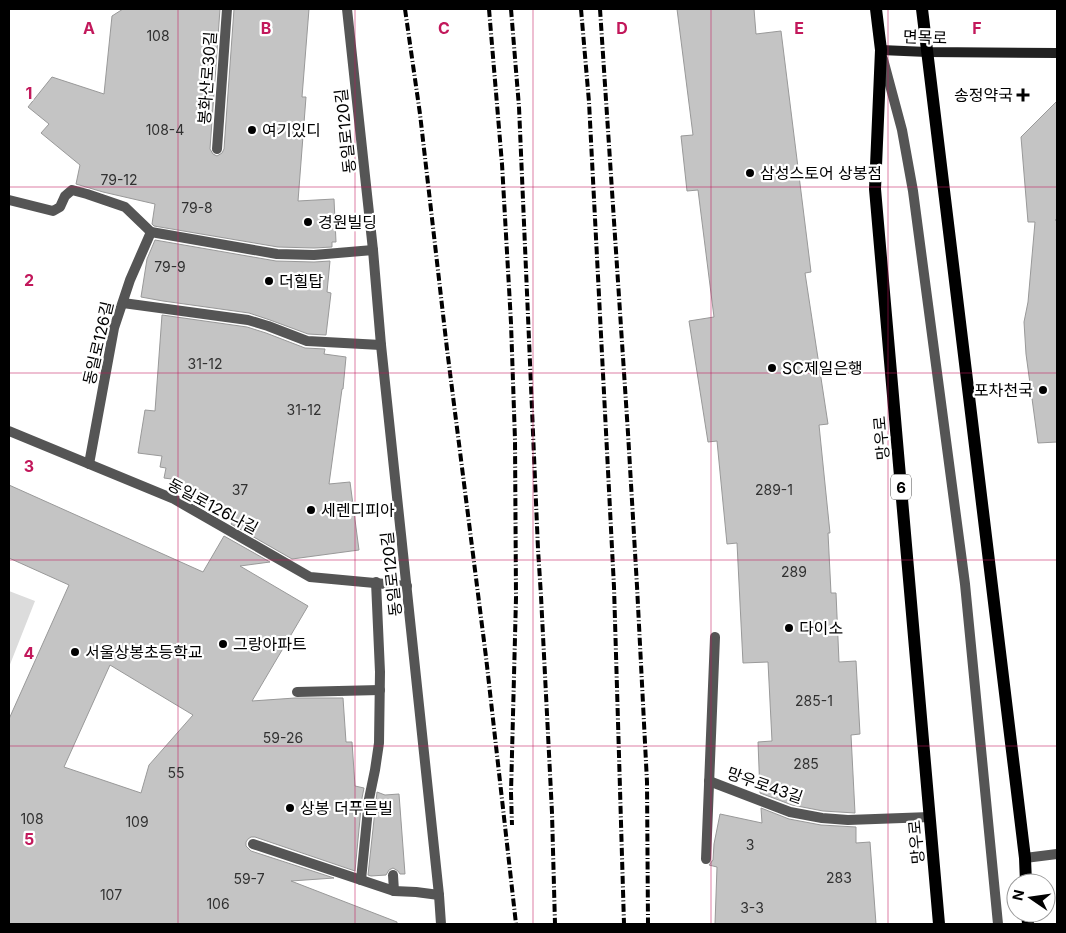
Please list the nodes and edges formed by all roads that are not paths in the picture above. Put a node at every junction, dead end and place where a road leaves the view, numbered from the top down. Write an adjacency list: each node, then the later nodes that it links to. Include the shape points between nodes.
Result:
1 (227, 9): 8 (street, 봉화산로30길)
2 (347, 9): 11 (street, 동일로120길)
3 (876, 9): 5 (main road, 망우로 / 6)
4 (922, 9): 6 (main road)
5 (881, 50): 6 (main road, 면목로); 22 (main road, 망우로 / 6, via 875,189); 34 (street, via 902,130 913,191 964,584)
6 (927, 52): 7 (main road, 면목로); 26 (main road)
7 (1057, 53)
8 (217, 149)
9 (9, 200): 10 (street, via 54,211 70,191 80,192 125,207)
10 (151, 232): 11 (street, via 277,254 314,255); 12 (street, 동일로126길)
11 (373, 250): 13 (street, 동일로120길)
12 (123, 303): 13 (street, via 248,320 306,341); 15 (street, 동일로126길, via 114,328)
13 (381, 345): 17 (street, 동일로120길)
14 (9, 431): 15 (street, 동일로126나길)
15 (89, 464): 16 (street, 동일로126나길, via 174,499 310,577)
16 (376, 582): 17 (street, 동일로126나길); 19 (street, 동일로120길)
17 (407, 586): 31 (street, 동일로120길)
18 (715, 637): 21 (street, 망우로43길)
19 (380, 690): 20 (street); 29 (street, 동일로120길, via 379,743 369,799)
20 (297, 692)
21 (709, 781): 22 (street, 망우로43길, via 790,812 822,818); 25 (street, 망우로43길)
22 (930, 817): 33 (main road, 망우로 / 6)
23 (253, 844): 29 (street)
24 (1057, 854): 26 (street)
25 (706, 858)
26 (1025, 858): 27 (main road)
27 (1026, 873)
28 (393, 875): 30 (street)
29 (361, 880): 30 (street)
30 (394, 891): 31 (street)
31 (439, 895): 32 (street, 동일로120길)
32 (441, 924)
33 (939, 924)
34 (998, 924)

